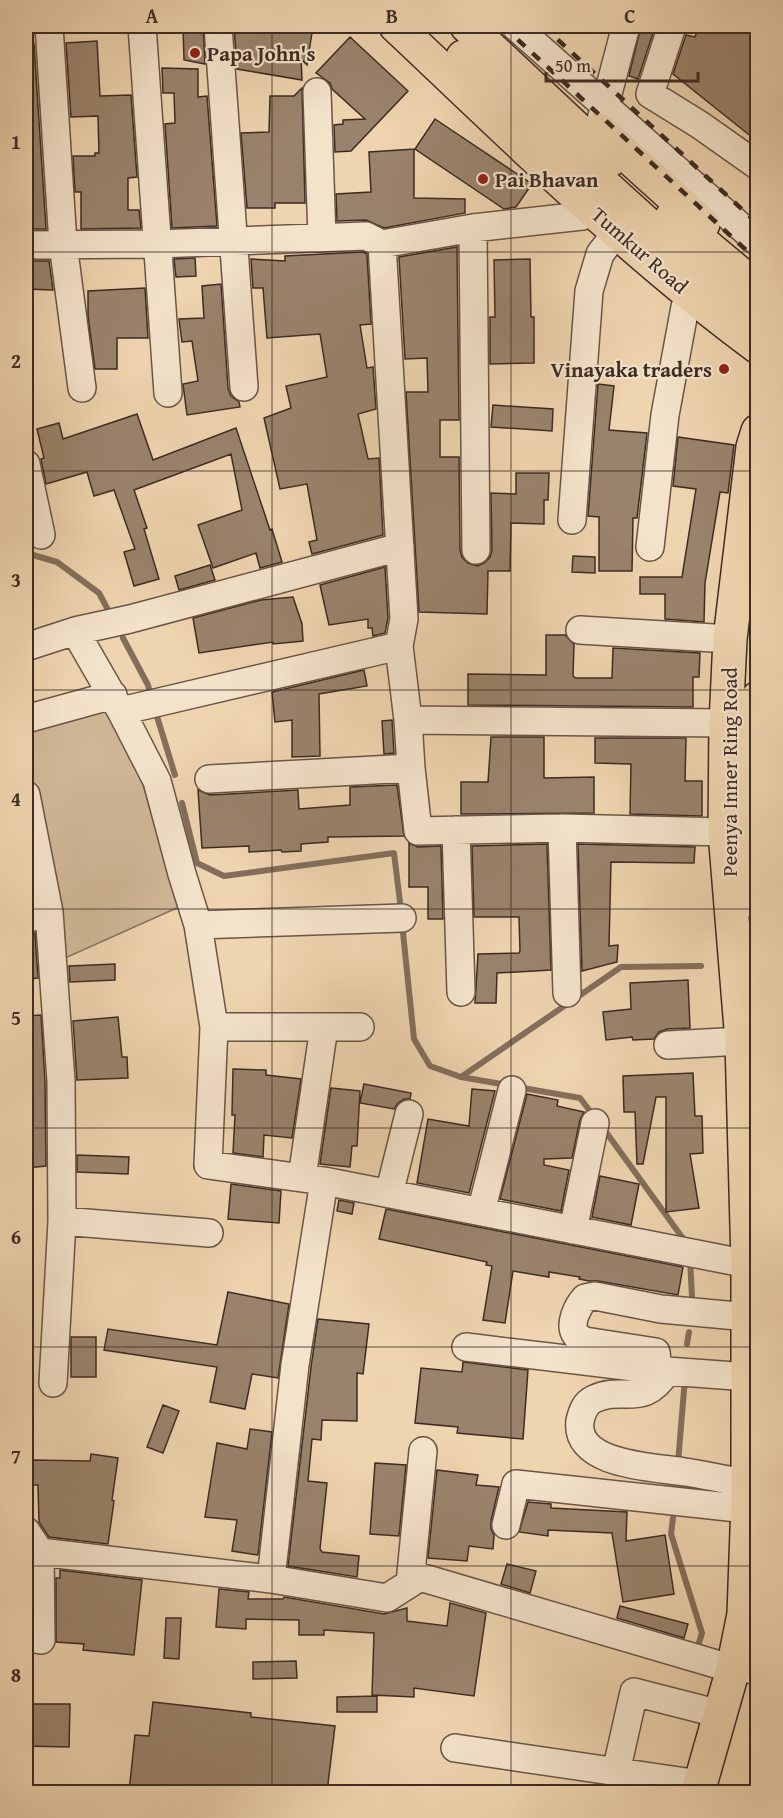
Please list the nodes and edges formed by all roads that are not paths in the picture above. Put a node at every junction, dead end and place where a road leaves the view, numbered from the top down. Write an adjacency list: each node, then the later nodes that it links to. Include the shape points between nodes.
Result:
1 (49, 26): 23 (street)
2 (142, 26): 24 (street)
3 (218, 26): 21 (street)
4 (378, 26): 17 (street)
5 (396, 26): 30 (main road, Tumkur Road, via 654,264 706,308)
6 (429, 26): 30 (main road, via 699,271)
7 (467, 26): 28 (main road, via 687,231)
8 (485, 26): 14 (main road)
9 (515, 26): 14 (street)
10 (626, 26): 14 (street)
11 (672, 26): 13 (street)
12 (317, 92): 20 (street)
13 (650, 94): 15 (street); 16 (street)
14 (601, 117): 15 (street); 27 (main road, via 695,218)
15 (631, 129): 19 (street)
16 (758, 166)
17 (582, 216): 18 (street); 22 (street)
18 (473, 228): 25 (street); 40 (street)
19 (754, 231)
20 (322, 238): 21 (street); 25 (street, via 366,236)
21 (234, 241): 24 (street); 31 (street)
22 (610, 241): 29 (street); 36 (street, via 600,254 589,291)
23 (63, 244): 24 (street); 26 (street); 32 (street)
24 (157, 244): 33 (street)
25 (382, 244): 38 (street)
26 (26, 245)
27 (758, 268)
28 (758, 289)
29 (685, 307): 30 (street, via 735,340); 39 (street, via 665,415)
30 (756, 336)
31 (244, 387)
32 (82, 388)
33 (168, 393)
34 (758, 431): 43 (main road, Peenya Inner Ring Road)
35 (26, 464): 37 (street)
36 (572, 520)
37 (41, 535)
38 (400, 546): 42 (street); 45 (street, via 404,619)
39 (650, 547)
40 (476, 549)
41 (580, 630): 43 (street)
42 (75, 631): 44 (street); 47 (street)
43 (730, 639): 50 (main road, Peenya Inner Ring Road)
44 (26, 646)
45 (399, 646): 47 (street); 49 (street)
46 (758, 698): 66 (main road, Peenya Inner Ring Road, via 749,811)
47 (135, 702): 48 (street); 59 (street)
48 (26, 718)
49 (408, 720): 50 (street); 51 (street)
50 (726, 723): 56 (main road, Peenya Inner Ring Road)
51 (411, 768): 52 (street); 55 (street, via 418,831)
52 (209, 779)
53 (26, 795): 57 (street)
54 (562, 828): 55 (street); 56 (street); 61 (street)
55 (456, 830): 60 (street)
56 (725, 832): 66 (main road, Peenya Inner Ring Road)
57 (37, 916): 73 (street, via 60,1081)
58 (402, 918): 59 (street)
59 (198, 925): 62 (street)
60 (461, 992)
61 (567, 993)
62 (214, 1027): 63 (street); 70 (street, via 208,1165)
63 (324, 1027): 64 (street); 70 (street)
64 (360, 1027)
65 (668, 1045): 66 (street)
66 (750, 1045): 76 (main road, Peenya Inner Ring Road)
67 (512, 1090): 72 (street)
68 (409, 1114): 71 (street)
69 (595, 1123): 74 (street)
70 (313, 1180): 71 (street); 86 (street)
71 (388, 1194): 72 (street)
72 (481, 1212): 74 (street)
73 (62, 1221): 75 (street); 81 (street)
74 (573, 1230): 76 (street)
75 (209, 1233)
76 (748, 1264): 77 (main road, Peenya Inner Ring Road)
77 (748, 1317): 79 (street, via 661,1309 595,1296 585,1298 576,1308 576,1335 585,1341 656,1352); 80 (main road, Peenya Inner Ring Road)
78 (466, 1347): 79 (street)
79 (662, 1371): 80 (street); 83 (street, via 656,1386 649,1390 592,1399 582,1411 580,1428 585,1442 598,1453 627,1464 677,1471)
80 (749, 1377): 83 (main road, Peenya Inner Ring Road)
81 (53, 1383)
82 (423, 1451): 87 (street)
83 (750, 1518): 84 (street, via 516,1484); 90 (main road, Peenya Inner Ring Road, via 744,1614)
84 (506, 1525)
85 (33, 1542): 86 (street); 89 (street, via 41,1640)
86 (272, 1579): 87 (street, via 387,1598)
87 (410, 1583): 90 (street, via 420,1577)
88 (758, 1634): 90 (main road, Peenya Inner Ring Road)
89 (26, 1637)
90 (746, 1669): 91 (main road, Peenya Inner Ring Road); 94 (main road, Peenya Inner Ring Road)
91 (720, 1714): 93 (street, via 634,1692); 94 (main road, Peenya Inner Ring Road)
92 (455, 1748): 93 (street)
93 (616, 1772): 94 (street)
94 (706, 1790)

